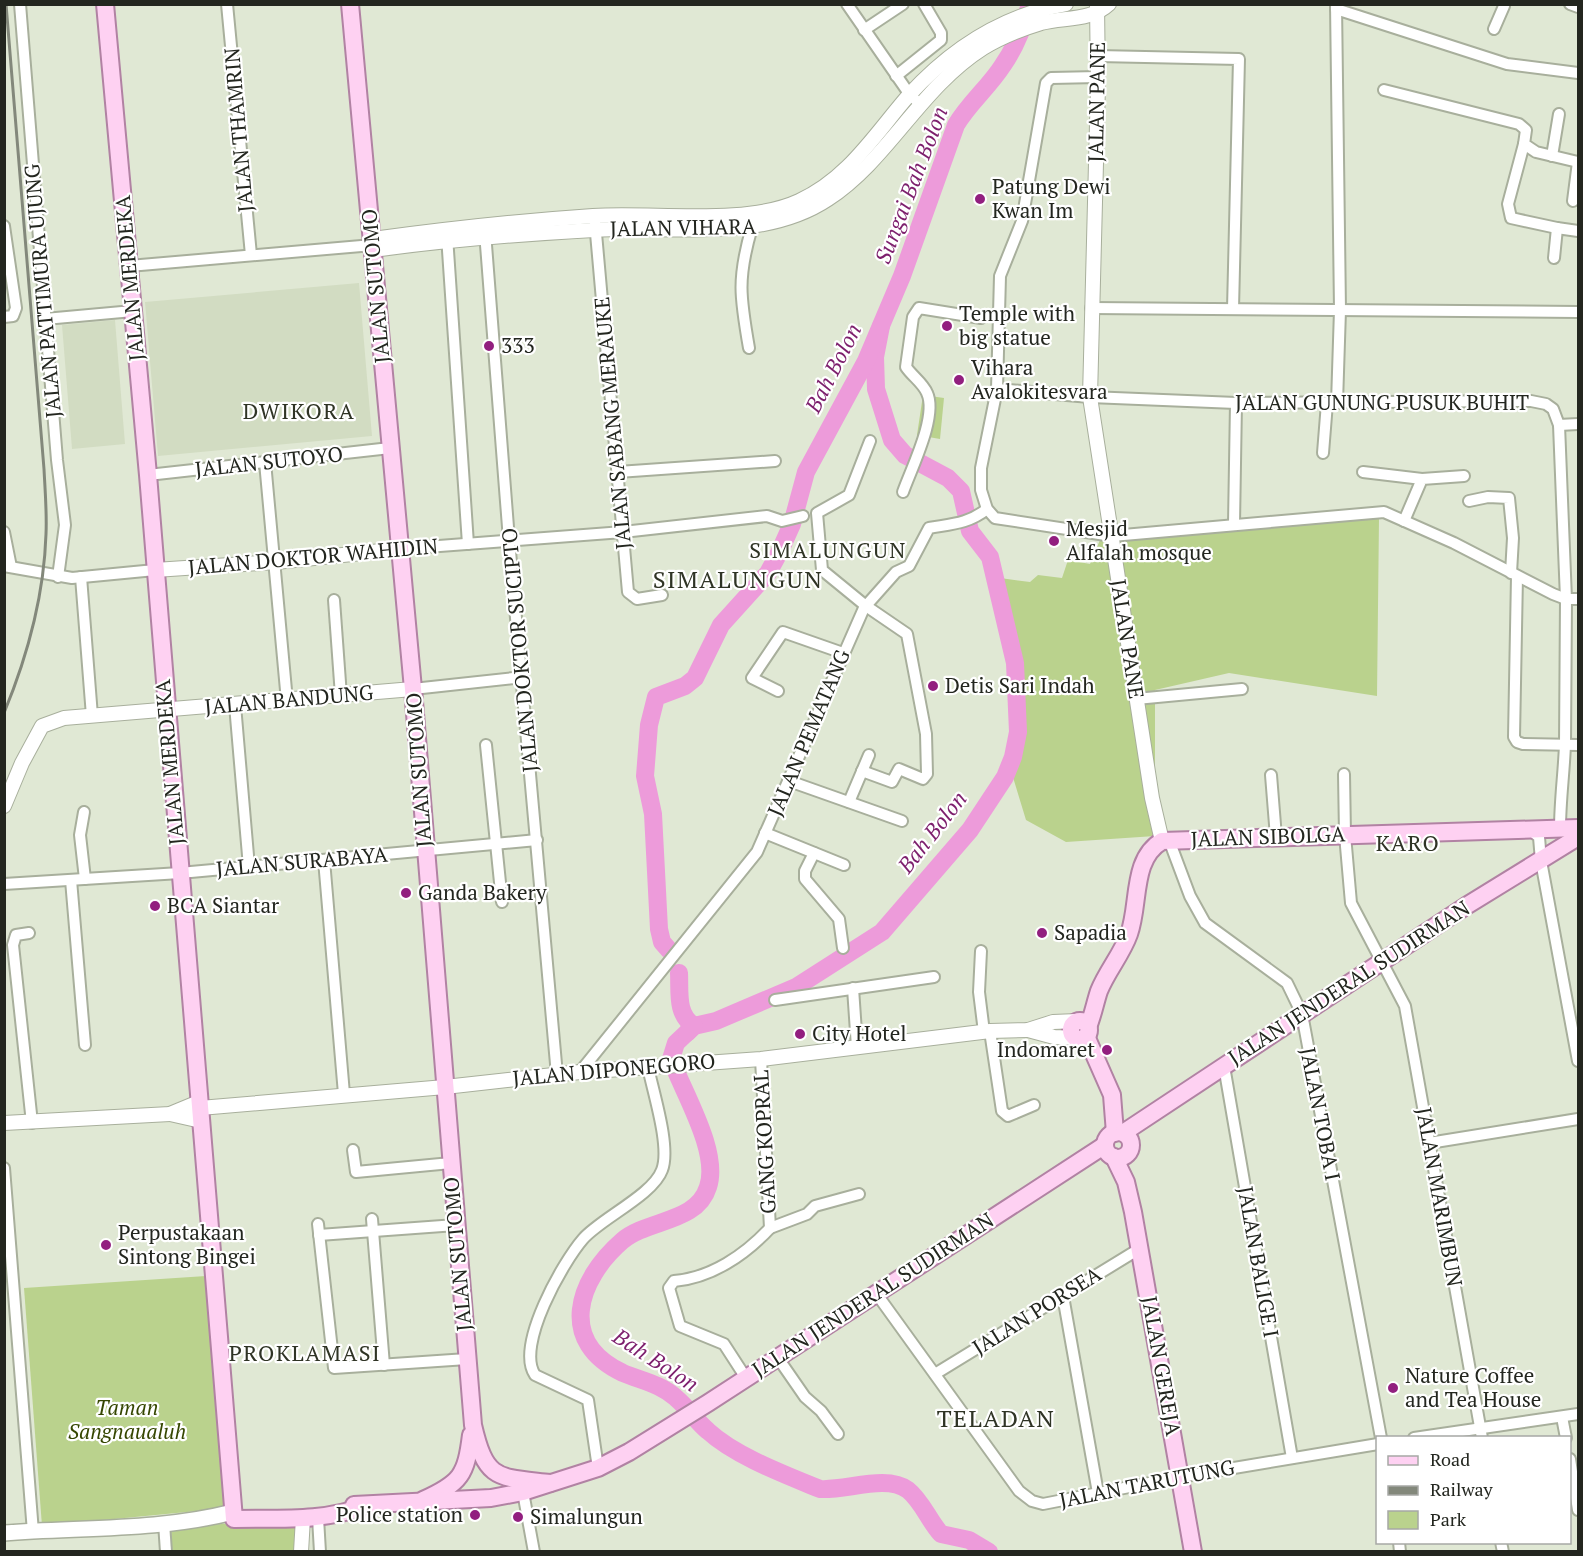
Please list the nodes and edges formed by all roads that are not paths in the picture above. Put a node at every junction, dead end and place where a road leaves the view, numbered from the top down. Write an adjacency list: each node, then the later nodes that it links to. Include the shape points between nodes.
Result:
1 (20, 4): 48 (street, JALAN PATTIMURA UJUNG)
2 (105, 4): 40 (main road, JALAN MERDEKA)
3 (227, 4): 38 (street, JALAN THAMRIN)
4 (350, 4): 37 (main road, JALAN SUTOMO)
5 (847, 4): 16 (street)
6 (903, 4): 16 (street)
7 (924, 4): 19 (street, via 941,40)
8 (1066, 4): 14 (street, JALAN VIHARA)
9 (1570, 4): 12 (street)
10 (1503, 5): 15 (street)
11 (1336, 7): 18 (street, via 1507,64); 43 (street)
12 (1578, 7)
13 (1102, 8): 14 (street, JALAN VIHARA); 17 (street, JALAN PANE)
14 (1041, 16): 22 (street, JALAN VIHARA, via 977,37 951,56)
15 (1494, 29)
16 (864, 30): 19 (street)
17 (1098, 56): 20 (street, JALAN PANE); 42 (street, via 1239,59)
18 (1578, 73)
19 (896, 76): 22 (street)
20 (1098, 76): 41 (street, JALAN PANE); 50 (street, via 1051,78 1045,88 1022,221 1000,276)
21 (1384, 90): 24 (street, via 1519,124 1526,130)
22 (914, 99): 28 (street, JALAN VIHARA, via 848,177)
23 (1559, 114): 25 (street)
24 (1524, 144): 25 (street, via 1531,151); 33 (street, via 1508,204 1510,218)
25 (1552, 156): 26 (street)
26 (1578, 162): 27 (street)
27 (1573, 201)
28 (765, 220): 29 (street, JALAN VIHARA); 32 (street, JALAN VIHARA)
29 (673, 221): 30 (street, JALAN VIHARA); 32 (street, JALAN VIHARA)
30 (595, 223): 35 (street, JALAN VIHARA); 62 (street, JALAN SABANG MERAUKE)
31 (4, 226): 46 (street, via 16,308 13,316)
32 (752, 227): 49 (street, via 740,282)
33 (1557, 228): 34 (street); 39 (street)
34 (1578, 231)
35 (485, 232): 36 (street, JALAN VIHARA); 75 (street, JALAN DOKTOR SUCIPTO)
36 (447, 235): 37 (street, JALAN VIHARA); 76 (street)
37 (373, 245): 38 (street); 57 (main road, JALAN SUTOMO)
38 (251, 255): 40 (street)
39 (1554, 258)
40 (129, 266): 44 (main road, JALAN MERDEKA)
41 (1091, 308): 42 (street); 51 (street, JALAN PANE)
42 (1233, 309): 43 (street)
43 (1340, 310): 45 (street); 53 (street)
44 (133, 311): 48 (street); 63 (main road, JALAN MERDEKA)
45 (1578, 312)
46 (4, 317)
47 (981, 318): 66 (street, via 916,310 905,362 927,393 930,405 925,433)
48 (45, 319): 82 (street, JALAN PATTIMURA UJUNG, via 66,525)
49 (749, 348)
50 (998, 389): 51 (street, JALAN GUNUNG PUSUK BUHIT); 68 (street, via 981,468 981,490)
51 (1090, 397): 52 (street, JALAN GUNUNG PUSUK BUHIT); 74 (street, JALAN PANE)
52 (1236, 403): 53 (street, JALAN GUNUNG PUSUK BUHIT); 71 (street)
53 (1332, 403): 55 (street, JALAN GUNUNG PUSUK BUHIT, via 1531,401 1553,409); 58 (street)
54 (1578, 424): 55 (street)
55 (1558, 425): 85 (street, JALAN GUNUNG PUSUK BUHIT)
56 (870, 441): 88 (street, via 849,495 816,513 822,570)
57 (390, 448): 60 (street, JALAN SUTOYO); 77 (main road, JALAN SUTOMO)
58 (1323, 453)
59 (776, 461): 62 (street)
60 (264, 462): 63 (street, JALAN SUTOYO); 78 (street)
61 (1363, 471): 65 (street)
62 (618, 472): 73 (street, JALAN SABANG MERAUKE)
63 (147, 475): 80 (main road, JALAN MERDEKA)
64 (1464, 476): 65 (street)
65 (1422, 479): 70 (street)
66 (903, 492)
67 (1469, 501): 81 (street, via 1509,498)
68 (987, 509): 74 (street, via 995,518 1006,521); 88 (street, JALAN PEMATANG, via 974,519 929,528 909,566 896,572)
69 (803, 516): 73 (street, JALAN DOKTOR WAHIDIN, via 782,521 767,516)
70 (1404, 521): 71 (street, via 1373,512); 81 (street)
71 (1234, 524): 74 (street)
72 (4, 532): 79 (street)
73 (623, 532): 75 (street, JALAN DOKTOR WAHIDIN); 84 (street, JALAN SABANG MERAUKE, via 630,596)
74 (1112, 536): 95 (street, JALAN PANE)
75 (509, 540): 76 (street, JALAN DOKTOR WAHIDIN); 90 (street, JALAN DOKTOR SUCIPTO)
76 (468, 544): 77 (street, JALAN DOKTOR WAHIDIN)
77 (400, 549): 78 (street, JALAN DOKTOR WAHIDIN); 91 (main road, JALAN SUTOMO)
78 (276, 562): 80 (street, JALAN DOKTOR WAHIDIN); 96 (street)
79 (8, 566): 82 (street, JALAN DOKTOR WAHIDIN)
80 (154, 570): 83 (street, JALAN DOKTOR WAHIDIN); 98 (main road, JALAN MERDEKA)
81 (1514, 575): 85 (street); 100 (street, via 1514,737 1523,744)
82 (58, 577): 83 (street, JALAN DOKTOR WAHIDIN)
83 (81, 577): 99 (street)
84 (662, 596)
85 (1566, 599): 86 (street); 100 (street, JALAN GUNUNG PUSUK BUHIT)
86 (1578, 599)
87 (334, 600): 94 (street)
88 (866, 606): 89 (street, JALAN PEMATANG); 104 (street, via 907,634 911,642 926,734 927,774 923,779 900,769 892,782)
89 (843, 653): 93 (street, via 783,632 752,678); 107 (street, JALAN PEMATANG)
90 (523, 677): 91 (street); 119 (street, JALAN DOKTOR SUCIPTO)
91 (413, 689): 94 (street, JALAN BANDUNG); 122 (main road, JALAN SUTOMO)
92 (1242, 689): 95 (street)
93 (778, 691)
94 (341, 696): 96 (street, JALAN BANDUNG)
95 (1136, 699): 120 (street, JALAN PANE, via 1152,798)
96 (287, 701): 97 (street, JALAN BANDUNG)
97 (235, 705): 98 (street, JALAN BANDUNG); 127 (street)
98 (165, 711): 99 (street, JALAN BANDUNG); 128 (main road, JALAN MERDEKA)
99 (92, 716): 109 (street, JALAN BANDUNG, via 64,718 42,726)
100 (1565, 744): 101 (street); 113 (street, JALAN GUNUNG PUSUK BUHIT)
101 (1578, 744)
102 (486, 745): 121 (street)
103 (869, 755): 104 (street)
104 (862, 771): 108 (street)
105 (1344, 774): 116 (street, JALAN MARIMBUN)
106 (1271, 775): 117 (street)
107 (789, 781): 108 (street); 115 (street, JALAN PEMATANG)
108 (849, 802): 111 (street)
109 (4, 806)
110 (84, 812): 129 (street, via 80,835)
111 (903, 821)
112 (1578, 828): 113 (main road, JALAN SIBOLGA)
113 (1560, 829): 114 (main road, JALAN SIBOLGA)
114 (1530, 830): 116 (main road, JALAN SIBOLGA); 125 (street, via 1539,837)
115 (765, 833): 123 (street); 149 (street, JALAN PEMATANG, via 757,852)
116 (1345, 835): 117 (main road, JALAN SIBOLGA); 136 (street, JALAN MARIMBUN, via 1351,903)
117 (1276, 837): 120 (main road, JALAN SIBOLGA)
118 (1578, 837): 125 (main road, JALAN JENDERAL SUDIRMAN)
119 (537, 840): 121 (street, JALAN SURABAYA); 150 (street, JALAN DOKTOR SUCIPTO)
120 (1166, 841): 140 (street, JALAN TOBA I, via 1205,923 1287,983); 141 (main road, JALAN SIBOLGA, via 1148,854 1137,887 1129,934 1099,993 1087,1003)
121 (495, 844): 122 (street, JALAN SURABAYA); 132 (street)
122 (425, 851): 124 (street, JALAN SURABAYA); 151 (main road, JALAN SUTOMO)
123 (814, 853): 126 (street); 134 (street, via 805,879 839,919)
124 (324, 860): 127 (street, JALAN SURABAYA); 152 (street)
125 (1541, 861): 136 (main road, JALAN JENDERAL SUDIRMAN); 146 (street)
126 (844, 865)
127 (249, 867): 128 (street, JALAN SURABAYA)
128 (180, 873): 129 (street, JALAN SURABAYA); 154 (main road, JALAN MERDEKA)
129 (85, 879): 130 (street, JALAN SURABAYA)
130 (71, 880): 131 (street, JALAN SURABAYA); 143 (street)
131 (4, 884)
132 (502, 902)
133 (29, 933): 158 (street, via 16,935 13,945)
134 (843, 948)
135 (981, 951): 142 (street, via 979,992)
136 (1383, 961): 140 (main road, JALAN JENDERAL SUDIRMAN); 159 (street, JALAN MARIMBUN, via 1405,1006)
137 (933, 977): 138 (street)
138 (853, 988): 139 (street); 144 (street)
139 (775, 1000)
140 (1302, 1014): 148 (main road, JALAN JENDERAL SUDIRMAN); 184 (street, JALAN TOBA I)
141 (1081, 1028): 142 (street, JALAN DIPONEGORO, via 1054,1037 1028,1030); 160 (main road, via 1112,1095)
142 (987, 1031): 144 (street, JALAN DIPONEGORO); 153 (street, via 1002,1111 1008,1116)
143 (85, 1045)
144 (857, 1047): 145 (street, JALAN DIPONEGORO)
145 (761, 1059): 147 (street, JALAN DIPONEGORO); 168 (street, GANG KOPRAL)
146 (1578, 1061)
147 (652, 1066): 149 (street, JALAN DIPONEGORO); 189 (street, via 664,1148 662,1171 641,1194 584,1238 547,1298 531,1338 531,1367 535,1375 588,1400)
148 (1224, 1066): 160 (main road, JALAN JENDERAL SUDIRMAN); 188 (street, JALAN BALIGE I)
149 (580, 1072): 150 (street, JALAN DIPONEGORO)
150 (557, 1075): 151 (street, JALAN DIPONEGORO)
151 (445, 1087): 152 (street, JALAN DIPONEGORO); 162 (main road, JALAN SUTOMO)
152 (344, 1094): 154 (street, JALAN DIPONEGORO)
153 (1035, 1105)
154 (200, 1110): 155 (street, JALAN DIPONEGORO); 155 (street, JALAN DIPONEGORO); 198 (main road, JALAN MERDEKA)
155 (170, 1114): 158 (street, JALAN DIPONEGORO)
156 (1578, 1119): 159 (street)
157 (4, 1123): 158 (street, JALAN DIPONEGORO)
158 (32, 1123)
159 (1429, 1143): 182 (street, JALAN MARIMBUN)
160 (1115, 1146): 171 (main road, JALAN GEREJA); 172 (main road, JALAN JENDERAL SUDIRMAN, via 1004,1208)
161 (353, 1150): 162 (street, via 356,1172)
162 (451, 1163): 167 (main road, JALAN SUTOMO)
163 (4, 1168): 201 (street)
164 (859, 1194): 168 (street, via 815,1206 807,1214)
165 (372, 1219): 169 (street)
166 (318, 1224): 170 (street)
167 (456, 1226): 169 (street); 175 (main road, JALAN SUTOMO)
168 (770, 1228): 178 (street, GANG KOPRAL, via 727,1264 707,1274 674,1281 669,1288 680,1326 724,1344)
169 (373, 1232): 170 (street); 176 (street)
170 (319, 1235): 176 (street, via 334,1368)
171 (1139, 1249): 173 (street, JALAN PORSEA); 191 (main road, JALAN GEREJA)
172 (876, 1293): 174 (main road, JALAN JENDERAL SUDIRMAN); 177 (street, JALAN TARUTUNG)
173 (1063, 1296): 177 (street, JALAN PORSEA); 194 (street)
174 (778, 1358): 178 (main road, JALAN JENDERAL SUDIRMAN); 183 (street)
175 (467, 1359): 176 (street); 181 (main road, JALAN SUTOMO)
176 (384, 1365)
177 (935, 1374): 194 (street, JALAN TARUTUNG, via 1027,1497 1043,1504)
178 (746, 1378): 189 (main road, JALAN JENDERAL SUDIRMAN)
179 (1578, 1414): 180 (street)
180 (1562, 1417): 182 (street); 186 (street)
181 (473, 1425): 192 (main road, JALAN SUTOMO, via 480,1455 496,1474); 195 (main road, via 461,1477 452,1486)
182 (1481, 1432): 185 (street)
183 (838, 1434)
184 (1381, 1436)
185 (1427, 1436)
186 (1566, 1436)
187 (1376, 1444): 188 (street, JALAN TARUTUNG)
188 (1292, 1458): 191 (street, JALAN TARUTUNG)
189 (598, 1468): 192 (main road)
190 (1571, 1470): 197 (street)
191 (1180, 1477): 194 (street, JALAN TARUTUNG); 207 (main road, JALAN GEREJA)
192 (550, 1483): 193 (main road)
193 (523, 1492): 195 (main road); 206 (street)
194 (1098, 1493)
195 (416, 1503): 196 (main road)
196 (365, 1506): 198 (main road, via 335,1505); 199 (main road, via 341,1515)
197 (1578, 1510)
198 (233, 1516): 199 (main road); 200 (main road)
199 (303, 1518): 203 (street); 205 (street)
200 (164, 1523): 201 (main road); 204 (street)
201 (33, 1532): 202 (main road)
202 (4, 1533)
203 (300, 1549)
204 (166, 1551)
205 (320, 1551)
206 (534, 1551)
207 (1193, 1551)

